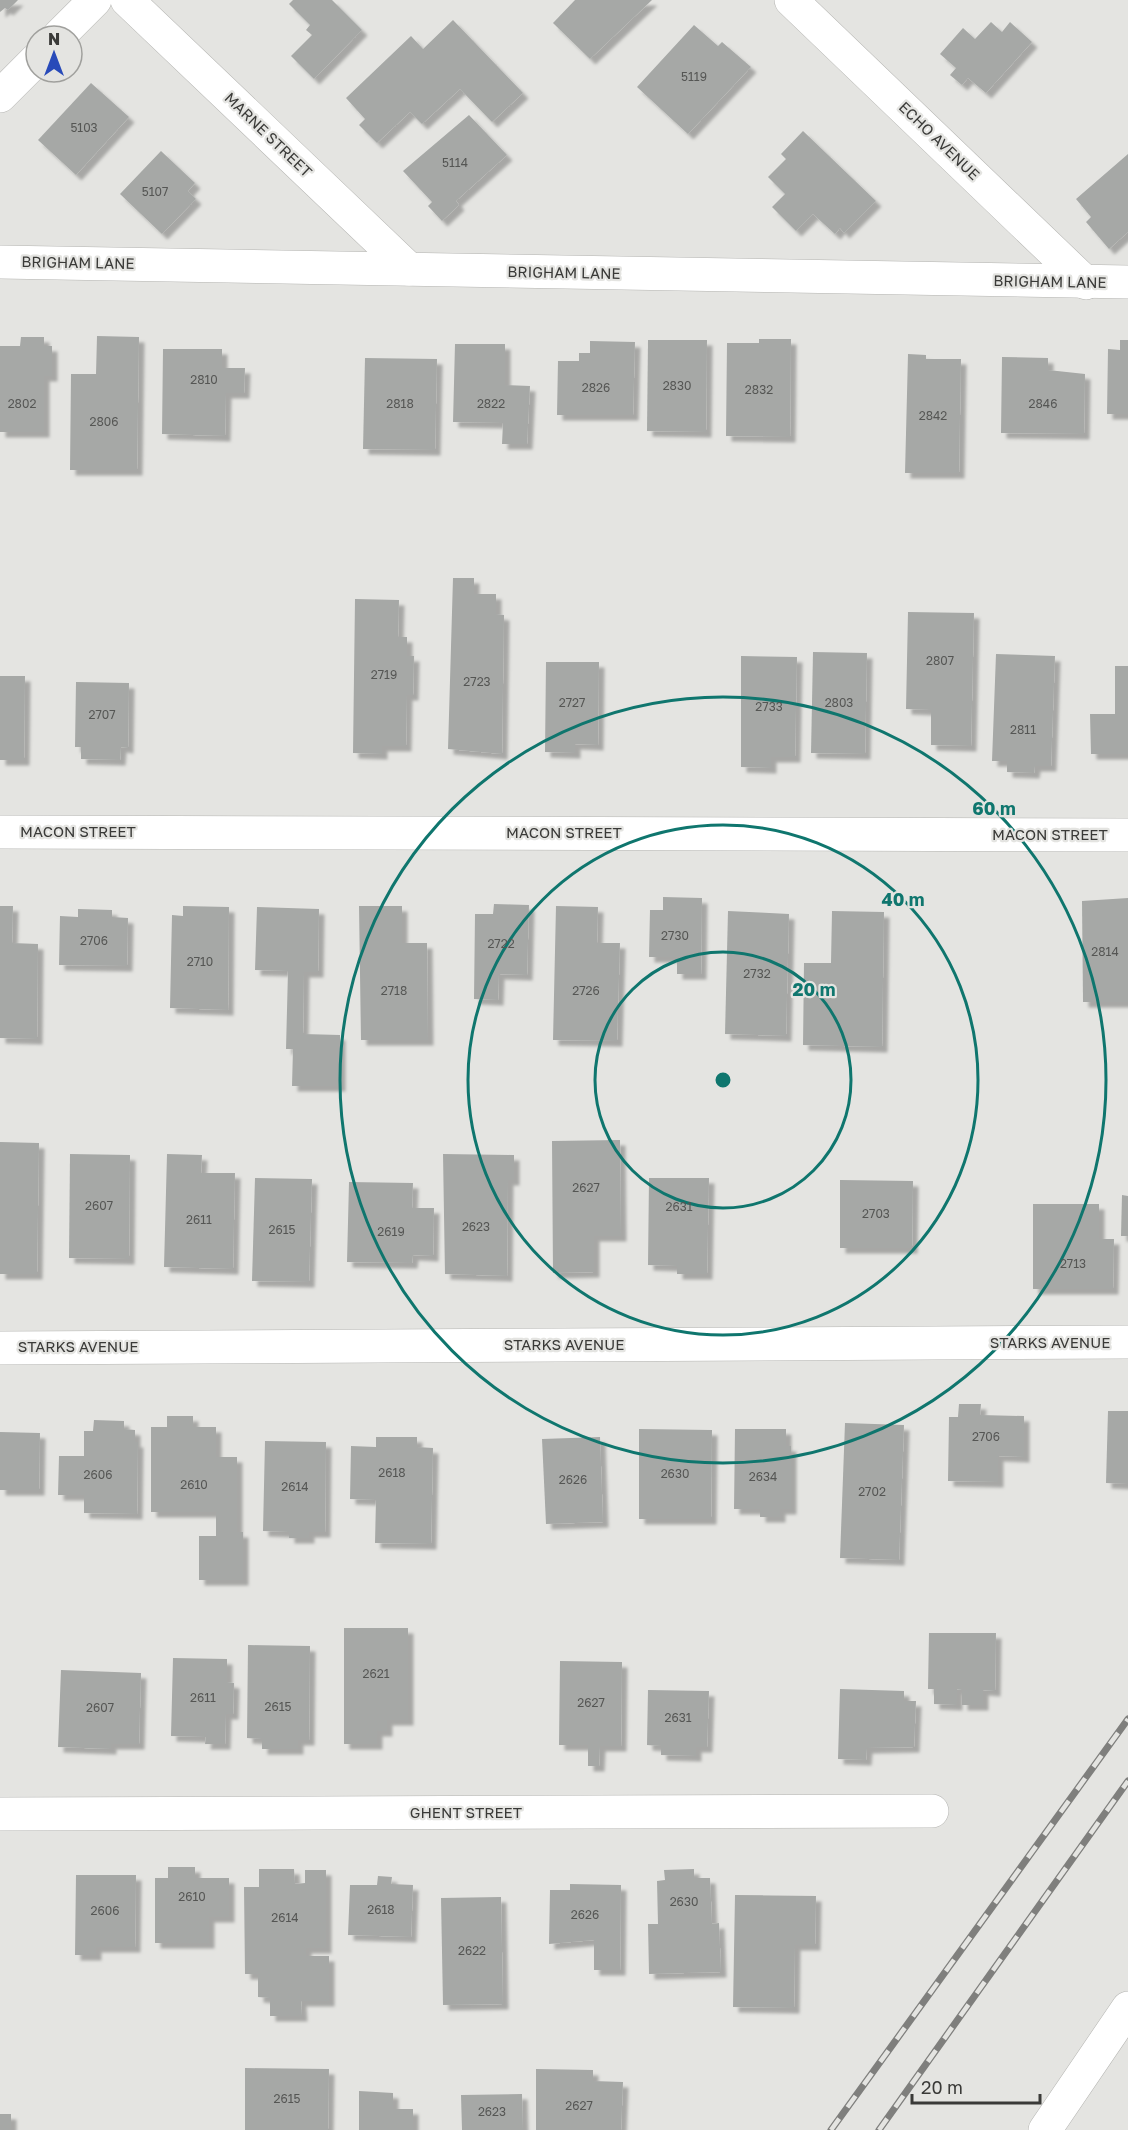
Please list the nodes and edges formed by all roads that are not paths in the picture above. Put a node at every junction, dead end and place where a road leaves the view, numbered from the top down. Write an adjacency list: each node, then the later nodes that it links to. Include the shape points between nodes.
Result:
1 (94, 0): 4 (street)
2 (126, 0): 8 (street, MARNE STREET)
3 (791, 0): 10 (street, ECHO AVENUE)
4 (71, 24)
5 (24, 72): 6 (street)
6 (0, 96)
7 (0, 262): 8 (street, BRIGHAM LANE)
8 (409, 269): 10 (street, BRIGHAM LANE)
9 (1128, 282): 10 (street, BRIGHAM LANE)
10 (1086, 283)
11 (0, 832): 12 (street, MACON STREET)
12 (1128, 835)
13 (1128, 1342): 14 (street, STARKS AVENUE)
14 (0, 1348)
15 (932, 1811): 16 (street, GHENT STREET)
16 (0, 1814)
17 (1128, 2008): 18 (street)
18 (1045, 2130)

